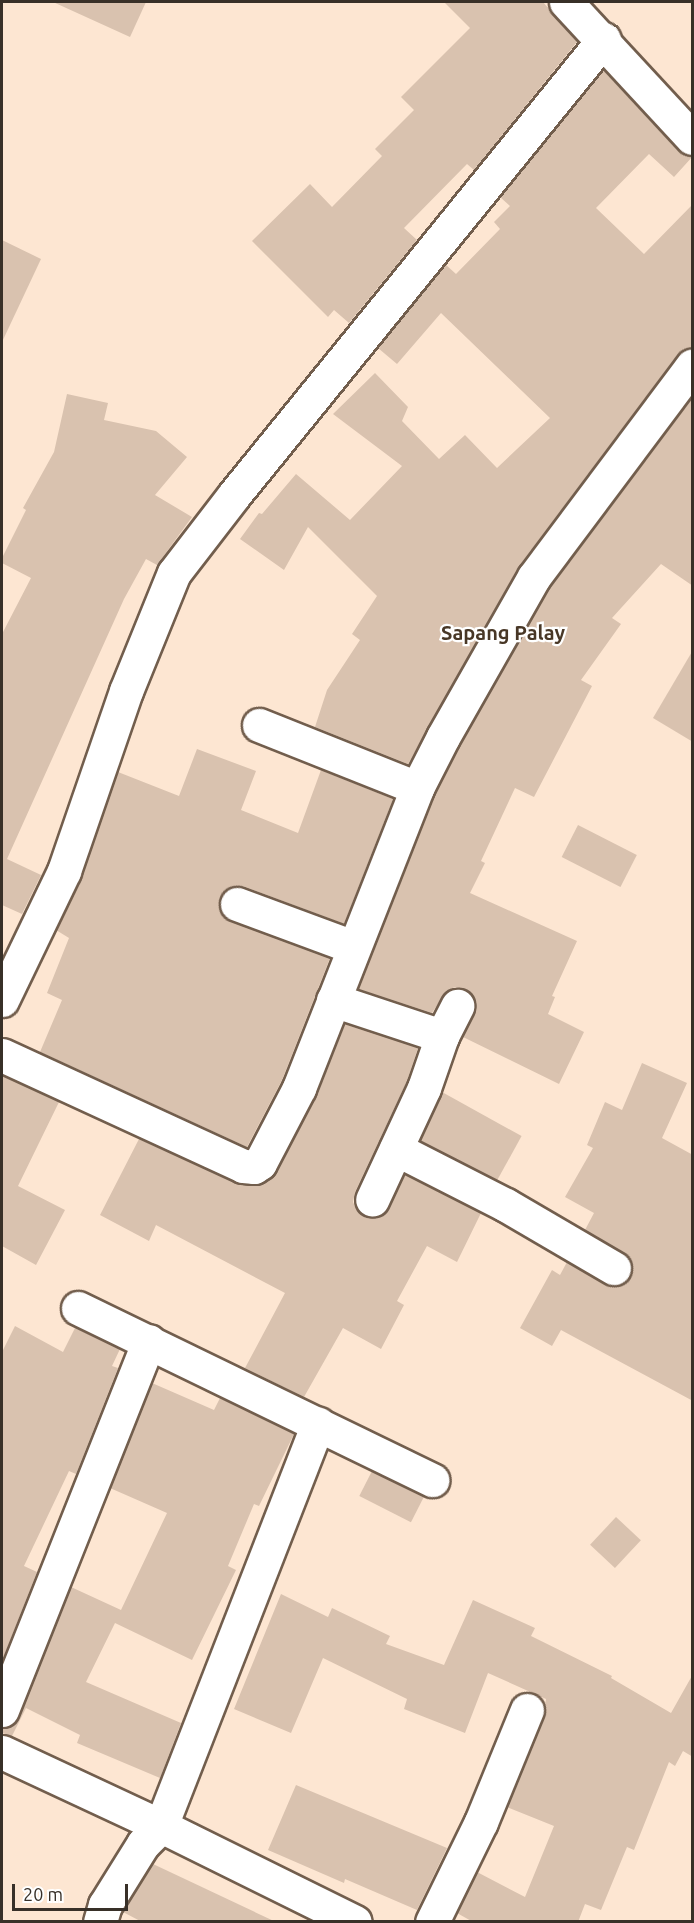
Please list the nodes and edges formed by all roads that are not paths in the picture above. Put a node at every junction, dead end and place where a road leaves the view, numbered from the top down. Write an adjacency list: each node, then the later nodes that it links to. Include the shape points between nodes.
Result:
1 (566, 2): 2 (street)
2 (604, 39): 3 (street); 9 (street, via 174,573 126,691 64,871)
3 (693, 138)
4 (693, 366): 6 (street, via 534,577)
5 (258, 725): 6 (street)
6 (417, 788): 8 (street)
7 (237, 904): 8 (street)
8 (353, 947): 10 (street)
9 (2, 1000)
10 (333, 1000): 12 (street); 13 (street, via 299,1088 265,1156 254,1167 243,1166)
11 (457, 1006): 12 (street)
12 (441, 1036): 14 (street, via 424,1088)
13 (2, 1055)
14 (396, 1149): 15 (street); 16 (street, via 506,1205)
15 (372, 1200)
16 (614, 1268)
17 (78, 1308): 18 (street)
18 (149, 1341): 19 (street); 21 (street)
19 (318, 1424): 20 (street); 24 (street)
20 (433, 1480)
21 (2, 1710)
22 (527, 1710): 27 (street, via 481,1822)
23 (2, 1752): 24 (street)
24 (161, 1826): 25 (street, via 143,1844 105,1905); 26 (street)
25 (100, 1922)
26 (355, 1922)
27 (432, 1922)

